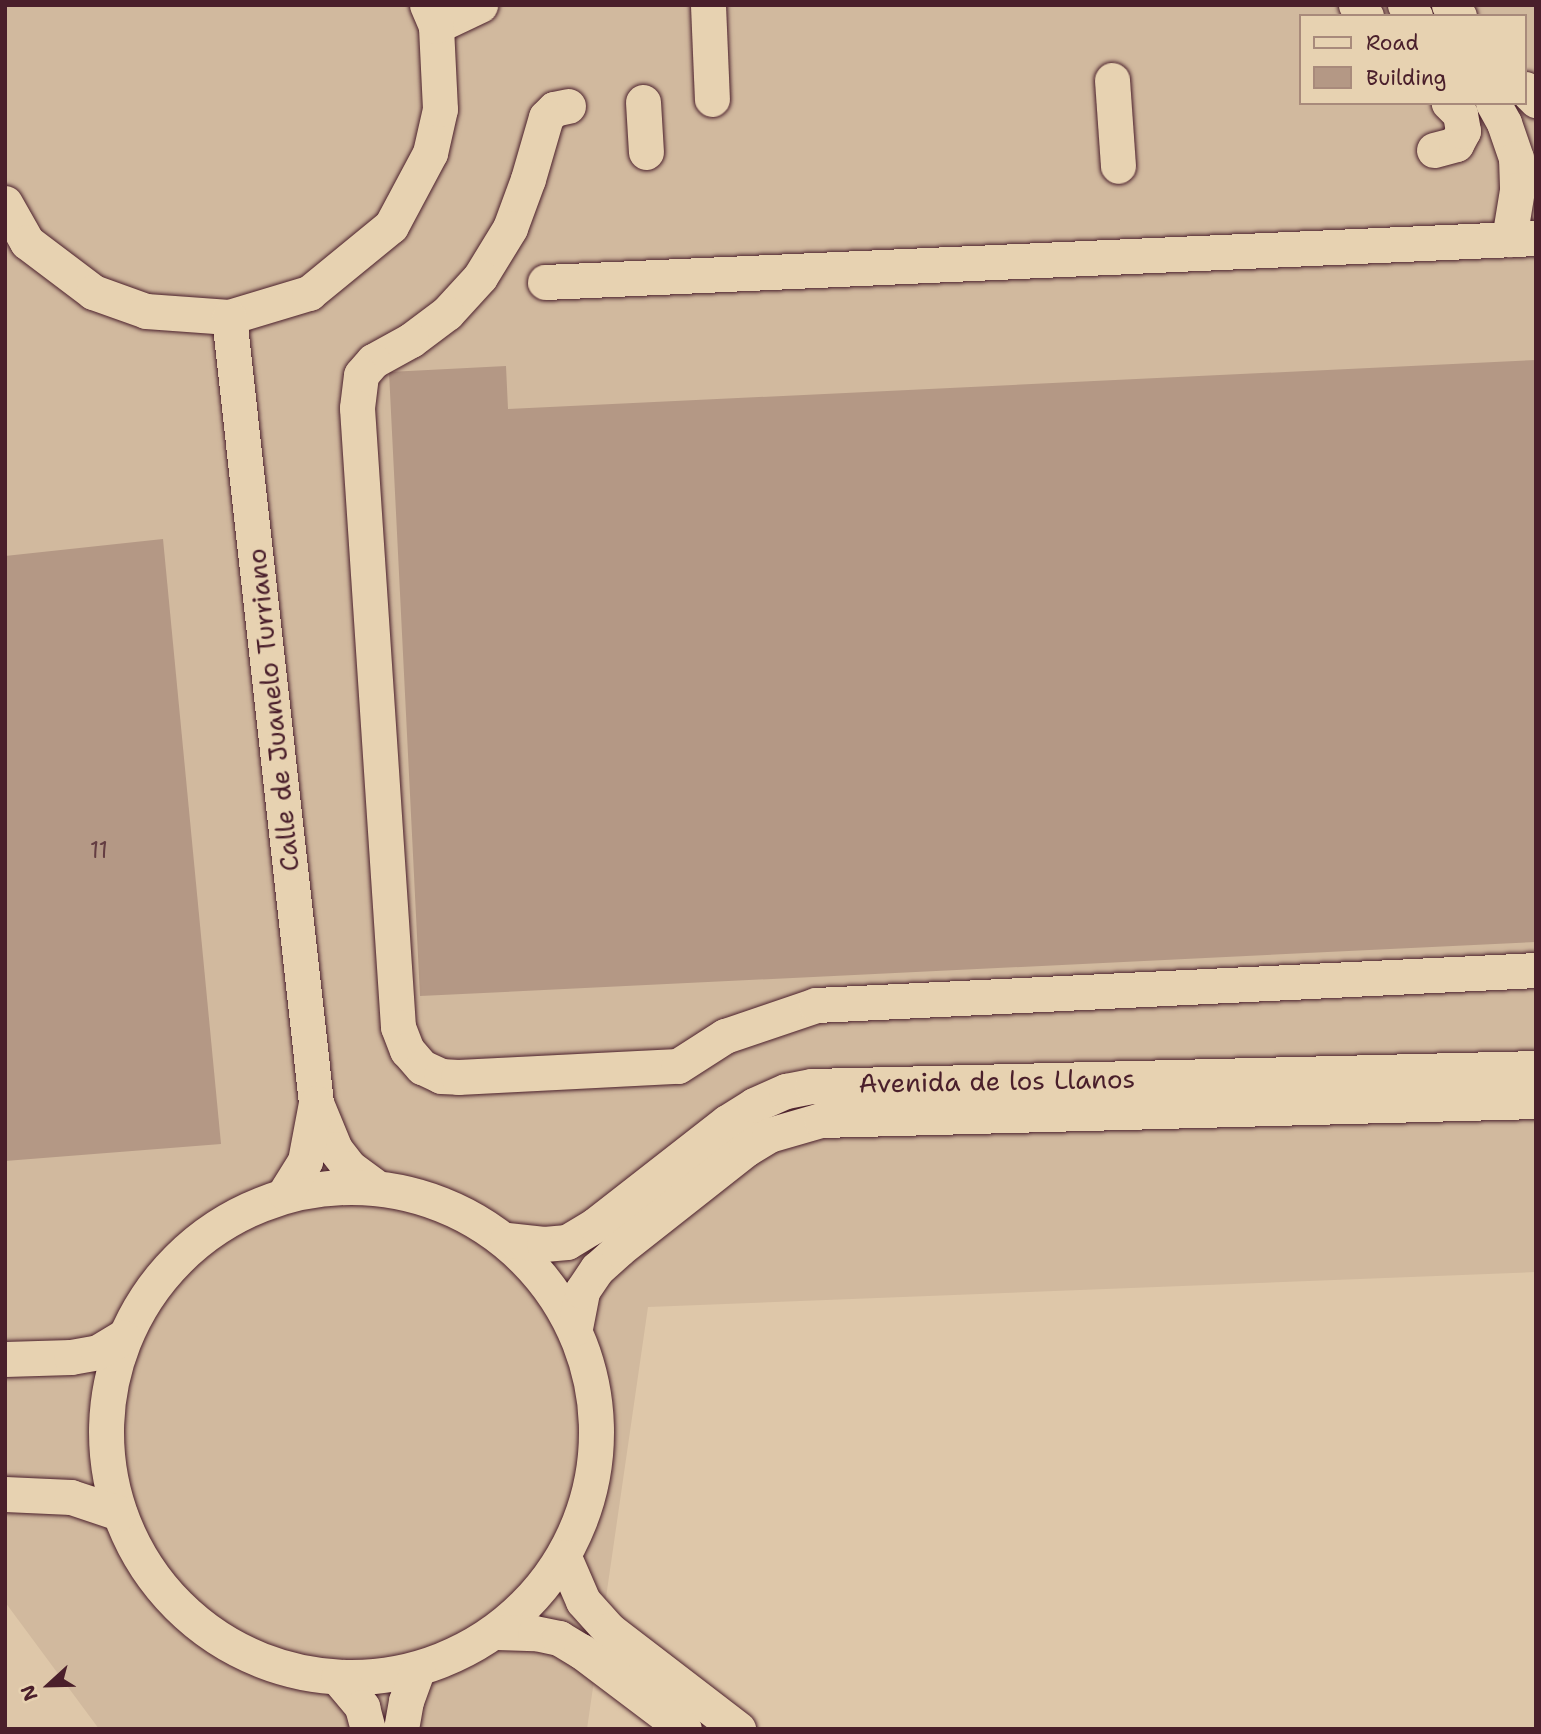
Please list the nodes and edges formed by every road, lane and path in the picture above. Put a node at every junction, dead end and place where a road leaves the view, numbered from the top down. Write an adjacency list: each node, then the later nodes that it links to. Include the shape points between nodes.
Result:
1 (480, 5): 3 (street)
2 (708, 5): 5 (street)
3 (431, 16): 16 (street, via 440,109 430,153 391,226 309,293)
4 (1112, 80): 12 (street)
5 (712, 99)
6 (643, 102): 11 (street)
7 (1451, 105): 10 (street, via 1460,114 1463,131 1456,144)
8 (1494, 105): 14 (street, via 1516,158)
9 (568, 106): 17 (street, via 554,109 546,117 510,228 480,277 447,313 373,361 361,375 358,408 398,1027 407,1050 422,1067 440,1076 458,1077 678,1066 725,1036 816,1005)
10 (1434, 150)
11 (646, 152)
12 (1118, 166)
13 (5, 203): 16 (street, via 27,242 93,292 146,311)
14 (1522, 239): 15 (street)
15 (545, 282)
16 (229, 317): 20 (street, Calle de Juanelo Turriano)
17 (1536, 970)
18 (1536, 1068): 23 (street, Avenida de los Llanos, via 812,1086 786,1091 727,1122 567,1242)
19 (1536, 1101): 24 (street, Avenida de los Llanos, via 821,1120 769,1135 746,1149 619,1249 582,1291)
20 (316, 1103): 21 (street, Calle de Juanelo Turriano, via 335,1149); 22 (street, Calle de Juanelo Turriano, via 305,1161)
21 (373, 1185): 22 (street, via 328,1185); 23 (street, via 444,1203)
22 (285, 1193): 25 (street, via 217,1224 162,1273)
23 (507, 1240): 24 (street, via 546,1280)
24 (575, 1328): 29 (street, via 596,1404 593,1483)
25 (123, 1337): 26 (street, via 98,1352); 28 (street, via 107,1407 106,1455)
26 (5, 1359)
27 (5, 1494): 28 (street, via 71,1497)
28 (119, 1513): 32 (street, via 153,1578 204,1629 267,1664)
29 (564, 1557): 30 (street, via 534,1598); 36 (street, via 583,1601 609,1630)
30 (496, 1632): 31 (street, via 459,1655); 35 (street, via 559,1638)
31 (417, 1670): 32 (street); 34 (street)
32 (338, 1678): 33 (street, via 362,1707)
33 (368, 1729)
34 (401, 1729)
35 (684, 1729)
36 (738, 1729)

